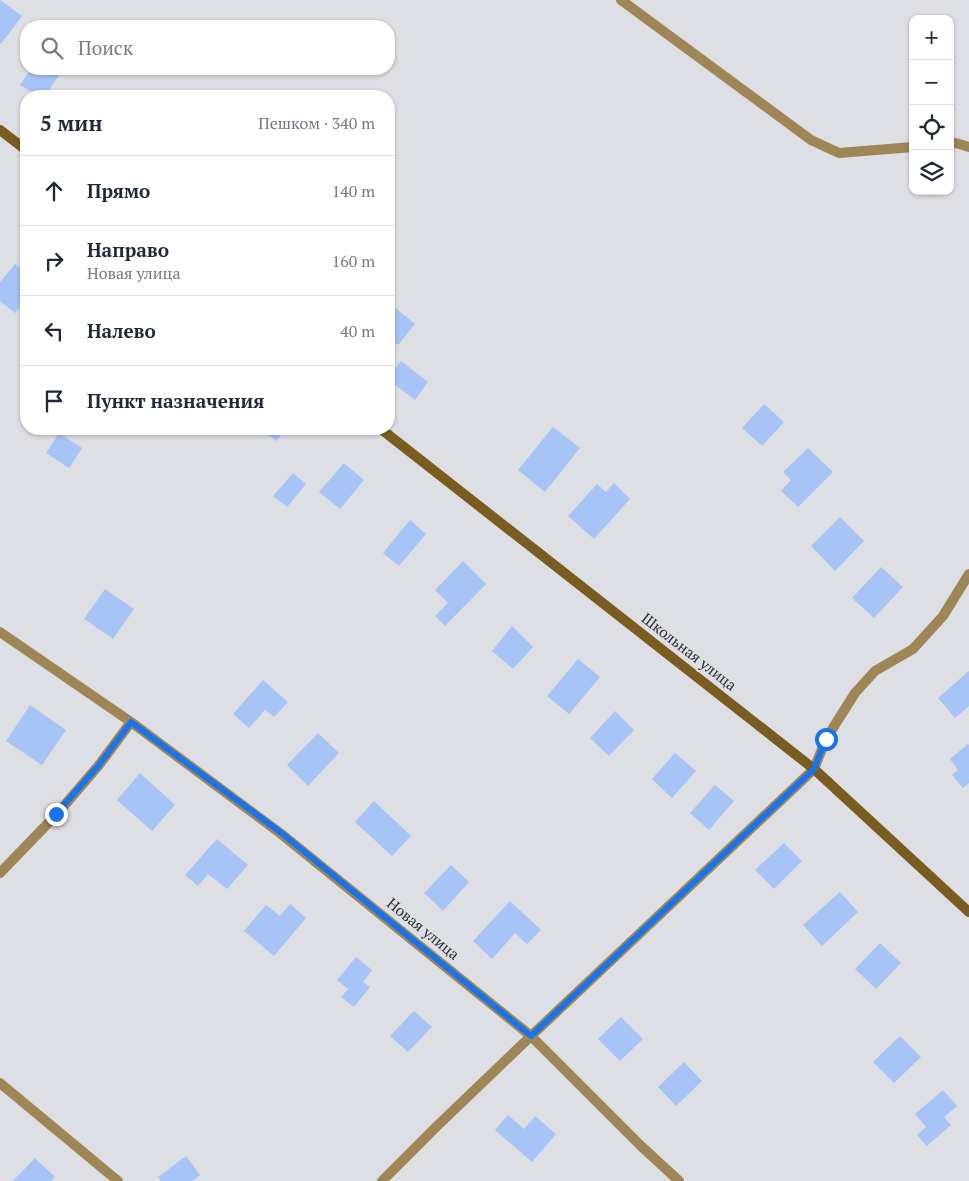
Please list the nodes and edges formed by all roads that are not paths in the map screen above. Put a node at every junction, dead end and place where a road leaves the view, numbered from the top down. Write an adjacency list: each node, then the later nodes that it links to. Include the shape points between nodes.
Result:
1 (621, 0): 5 (street, via 811,140 839,153)
2 (0, 130): 4 (street)
3 (954, 143): 6 (street)
4 (20, 145)
5 (909, 147)
6 (969, 147)
7 (388, 435): 11 (street, Школьная улица)
8 (969, 574): 11 (street, via 943,616 912,649 875,671 855,693 826,739)
9 (0, 632): 10 (street, Новая улица)
10 (131, 722): 12 (street, via 99,765); 14 (street, Новая улица, via 280,832)
11 (814, 769): 13 (street, Школьная улица); 14 (street)
12 (0, 872)
13 (969, 912)
14 (531, 1036): 17 (street); 18 (street, Новая улица)
15 (0, 1083): 16 (street)
16 (118, 1181)
17 (382, 1181)
18 (679, 1181)

